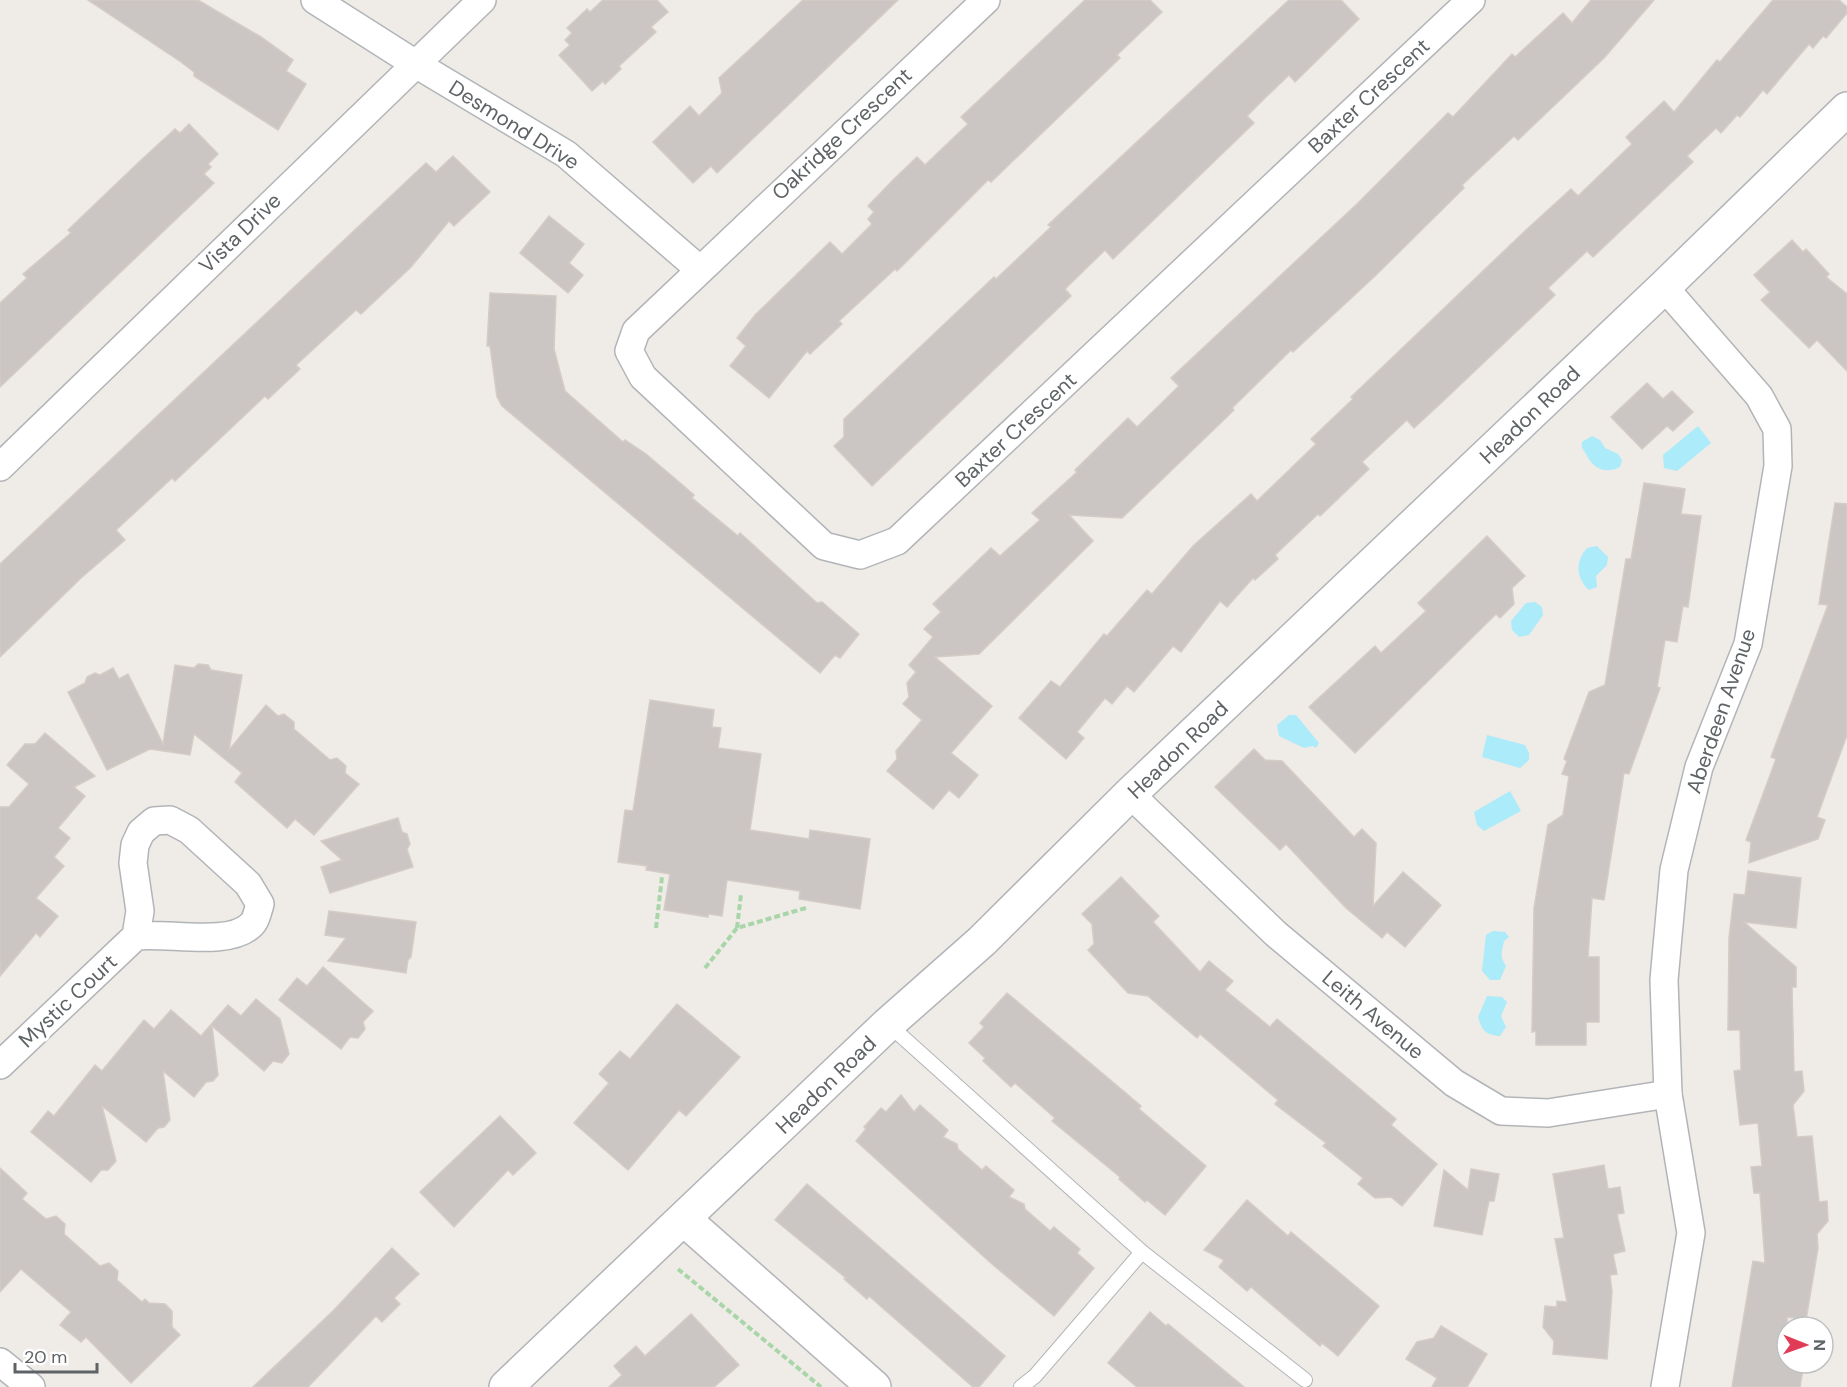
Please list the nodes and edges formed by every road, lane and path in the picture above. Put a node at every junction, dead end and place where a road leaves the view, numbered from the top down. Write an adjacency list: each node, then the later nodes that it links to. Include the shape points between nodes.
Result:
1 (315, 0): 5 (street, Desmond Drive)
2 (482, 0): 5 (street, Vista Drive)
3 (986, 0): 7 (street, Oakridge Crescent)
4 (1471, 0): 7 (street, Baxter Crescent, via 897,542 860,555 824,546 643,377 629,351 636,331)
5 (414, 63): 7 (street, Desmond Drive, via 566,154); 9 (street, Vista Drive)
6 (1847, 109): 8 (street, Headon Road)
7 (699, 269)
8 (1664, 287): 10 (street, Headon Road); 20 (street, Aberdeen Avenue, via 1759,396 1777,429 1778,466 1748,644 1699,768 1674,870 1664,980)
9 (0, 467)
10 (1130, 794): 18 (street, Headon Road, via 981,941); 20 (street, Leith Avenue, via 1276,934 1454,1083 1501,1111 1548,1113)
11 (662, 877): 14 (path)
12 (741, 894): 15 (path)
13 (806, 908): 15 (path)
14 (656, 928)
15 (737, 928): 17 (path)
16 (136, 936): 16 (street, via 140,911 133,864 135,845 141,832 154,821 170,820 189,830 248,884 260,904 253,924 237,935); 19 (street, Mystic Court)
17 (705, 968)
18 (888, 1024): 21 (street, Headon Road); 22 (lane)
19 (0, 1065)
20 (1668, 1094): 31 (street, Aberdeen Avenue, via 1691,1233)
21 (685, 1220): 27 (street, Headon Road); 29 (street)
22 (1142, 1252): 25 (lane); 30 (lane, via 1035,1376)
23 (678, 1269): 28 (path)
24 (0, 1362): 26 (street)
25 (1305, 1380)
26 (31, 1387)
27 (506, 1387)
28 (821, 1387)
29 (874, 1387)
30 (1021, 1387)
31 (1665, 1387)

